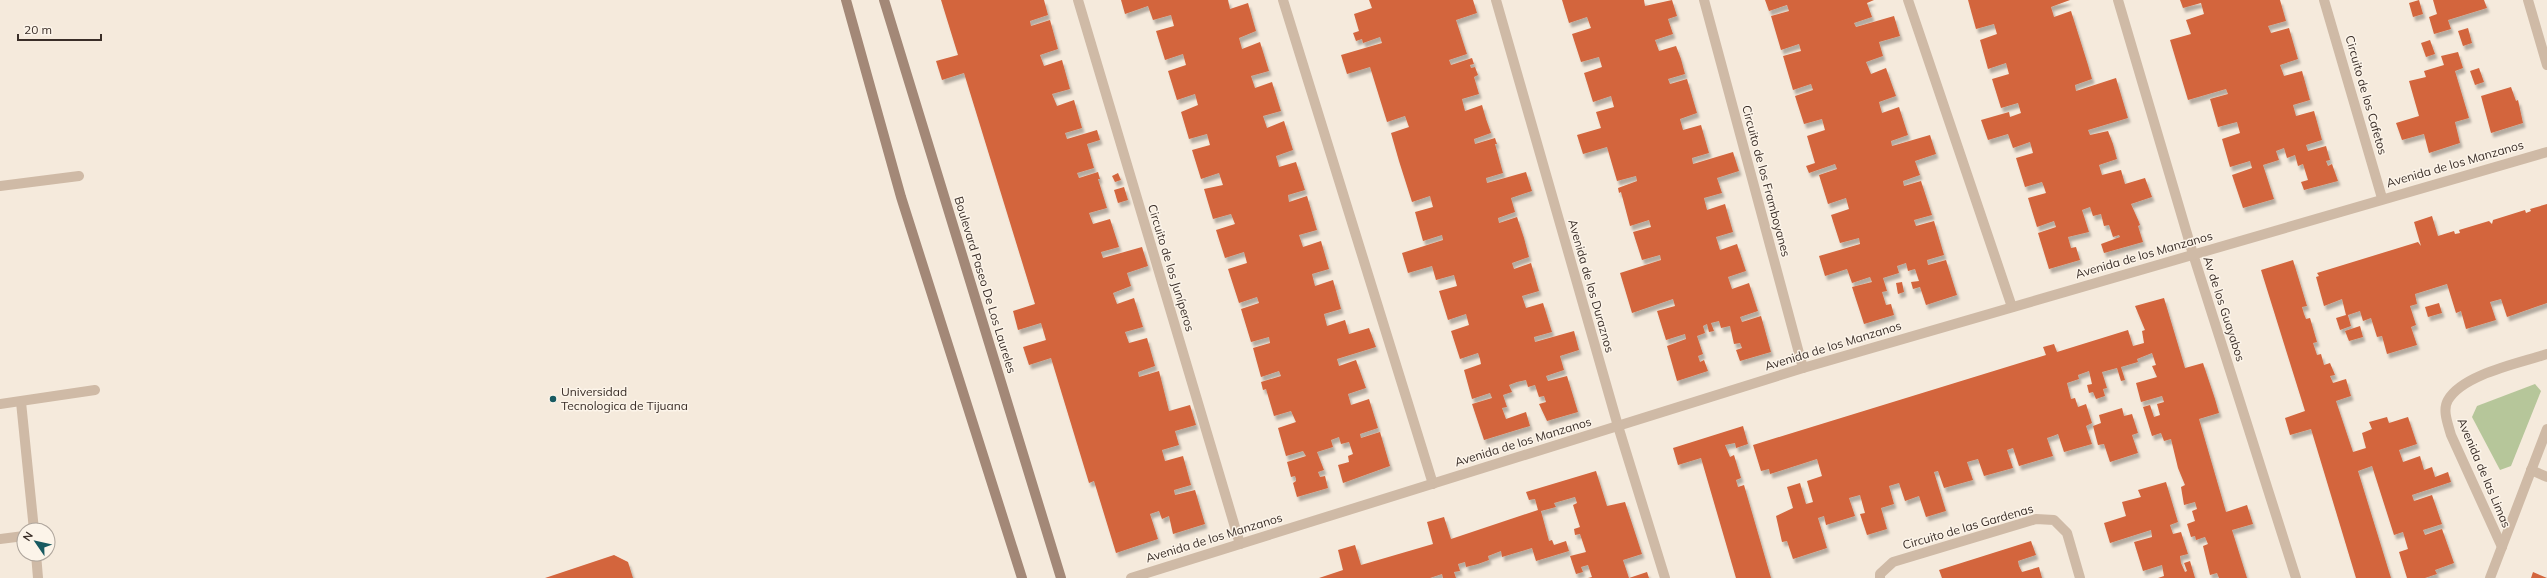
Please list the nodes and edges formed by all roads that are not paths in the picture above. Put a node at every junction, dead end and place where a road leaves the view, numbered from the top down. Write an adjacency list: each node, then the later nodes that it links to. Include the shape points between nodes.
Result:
1 (846, 0): 35 (street, via 901,197)
2 (884, 0): 36 (street, Boulevard Paseo De Los Laureles)
3 (1078, 0): 31 (street, Circuito de los Juníperos)
4 (1283, 0): 27 (street)
5 (1496, 0): 23 (street, Avenida de los Duraznos)
6 (1704, 0): 19 (street, Circuito de los Framboyanes)
7 (1908, 0): 17 (street)
8 (2118, 0): 16 (street, Av de los Guayabos)
9 (2324, 0): 15 (street, Circuito de los Cafetos)
10 (2528, 0): 11 (street)
11 (2547, 65)
12 (2547, 152): 15 (street, Avenida de los Manzanos)
13 (79, 176): 14 (street)
14 (0, 186)
15 (2382, 198): 16 (street, Avenida de los Manzanos)
16 (2193, 254): 17 (street, Avenida de los Manzanos); 41 (street, Av de los Guayabos)
17 (2012, 307): 19 (street, Avenida de los Manzanos)
18 (2547, 354): 32 (street, Avenida de las Limas, via 2476,378 2459,387 2448,400 2445,417 2451,435)
19 (1803, 368): 23 (street, Avenida de los Manzanos)
20 (95, 390): 21 (street)
21 (21, 402): 22 (street); 28 (street)
22 (0, 404)
23 (1618, 426): 27 (street, Avenida de los Manzanos); 38 (street, Avenida de los Duraznos)
24 (2547, 429): 25 (street, Avenida de las Limas)
25 (2531, 470): 26 (street); 32 (street, Avenida de las Limas)
26 (2547, 477)
27 (1433, 484): 31 (street, Avenida de los Manzanos)
28 (33, 522)
29 (16, 537): 30 (street)
30 (0, 539)
31 (1240, 544): 37 (street, Avenida de los Manzanos)
32 (2502, 547): 42 (street, Avenida de las Limas)
33 (37, 562): 34 (street)
34 (38, 578)
35 (1022, 578)
36 (1061, 578)
37 (1131, 578)
38 (1665, 578)
39 (1880, 578): 40 (street, Circuito de las Gardenas, via 1880,574 1893,562 2036,519 2054,520 2067,533)
40 (2080, 578)
41 (2296, 578)
42 (2490, 578)

